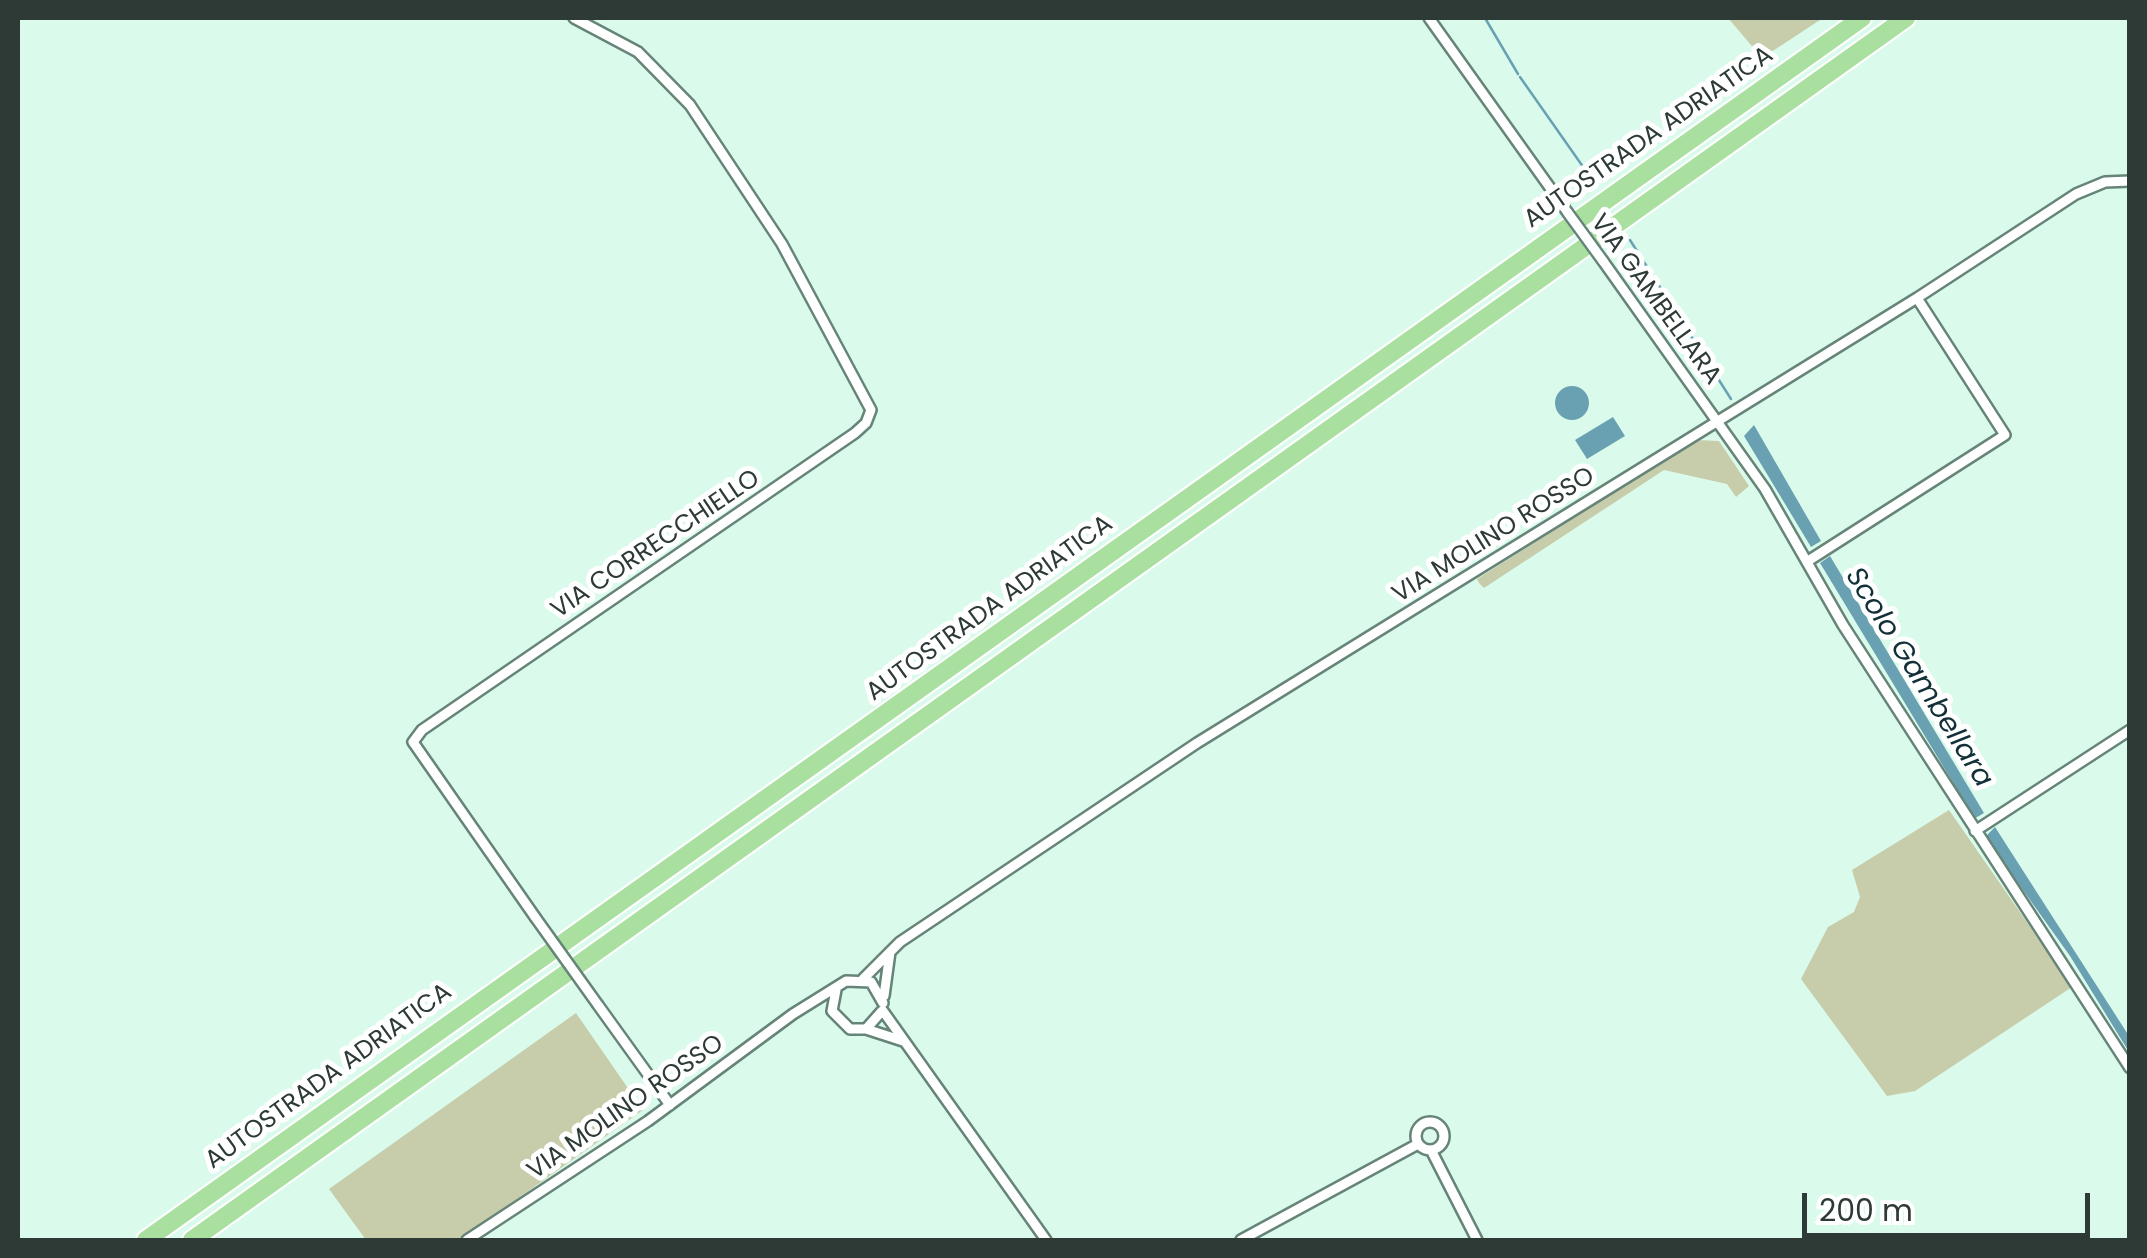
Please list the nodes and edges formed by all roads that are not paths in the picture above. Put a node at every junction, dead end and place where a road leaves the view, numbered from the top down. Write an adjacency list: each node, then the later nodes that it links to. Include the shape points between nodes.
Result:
1 (574, 18): 20 (street, VIA CORRECCHIELLO, bridge, via 638,52 690,105 782,244 870,410 855,433 413,742)
2 (1429, 18): 7 (street, VIA GAMBELLARA, bridge)
3 (1862, 18): 23 (highway, AUTOSTRADA ADRIATICA)
4 (1906, 18): 24 (highway, AUTOSTRADA ADRIATICA)
5 (2130, 182): 6 (street, VIA MOLINO ROSSO, via 2105,182 2076,194)
6 (1917, 298): 7 (street, VIA MOLINO ROSSO); 8 (street, via 2005,434)
7 (1717, 420): 8 (street, VIA GAMBELLARA); 11 (street, VIA MOLINO ROSSO, via 1197,743)
8 (1808, 561): 10 (street, VIA GAMBELLARA)
9 (2130, 730): 10 (street)
10 (1975, 830): 19 (street, VIA GAMBELLARA)
11 (891, 950): 12 (street, VIA MOLINO ROSSO); 14 (street)
12 (863, 979): 13 (street); 14 (street, via 878,988)
13 (838, 986): 15 (street, VIA MOLINO ROSSO); 16 (street, via 832,1002)
14 (883, 1007): 17 (street); 18 (street)
15 (808, 1008): 16 (street); 20 (street, VIA MOLINO ROSSO)
16 (836, 1019): 17 (street, via 850,1029)
17 (866, 1029): 18 (street)
18 (904, 1041): 26 (street)
19 (2130, 1068)
20 (670, 1106): 25 (street, VIA MOLINO ROSSO)
21 (1418, 1144): 22 (street); 22 (street, via 1418,1127 1435,1122 1444,1140); 27 (street)
22 (1430, 1150): 28 (street)
23 (146, 1240)
24 (192, 1240)
25 (467, 1240)
26 (1046, 1240)
27 (1241, 1240)
28 (1477, 1240)

